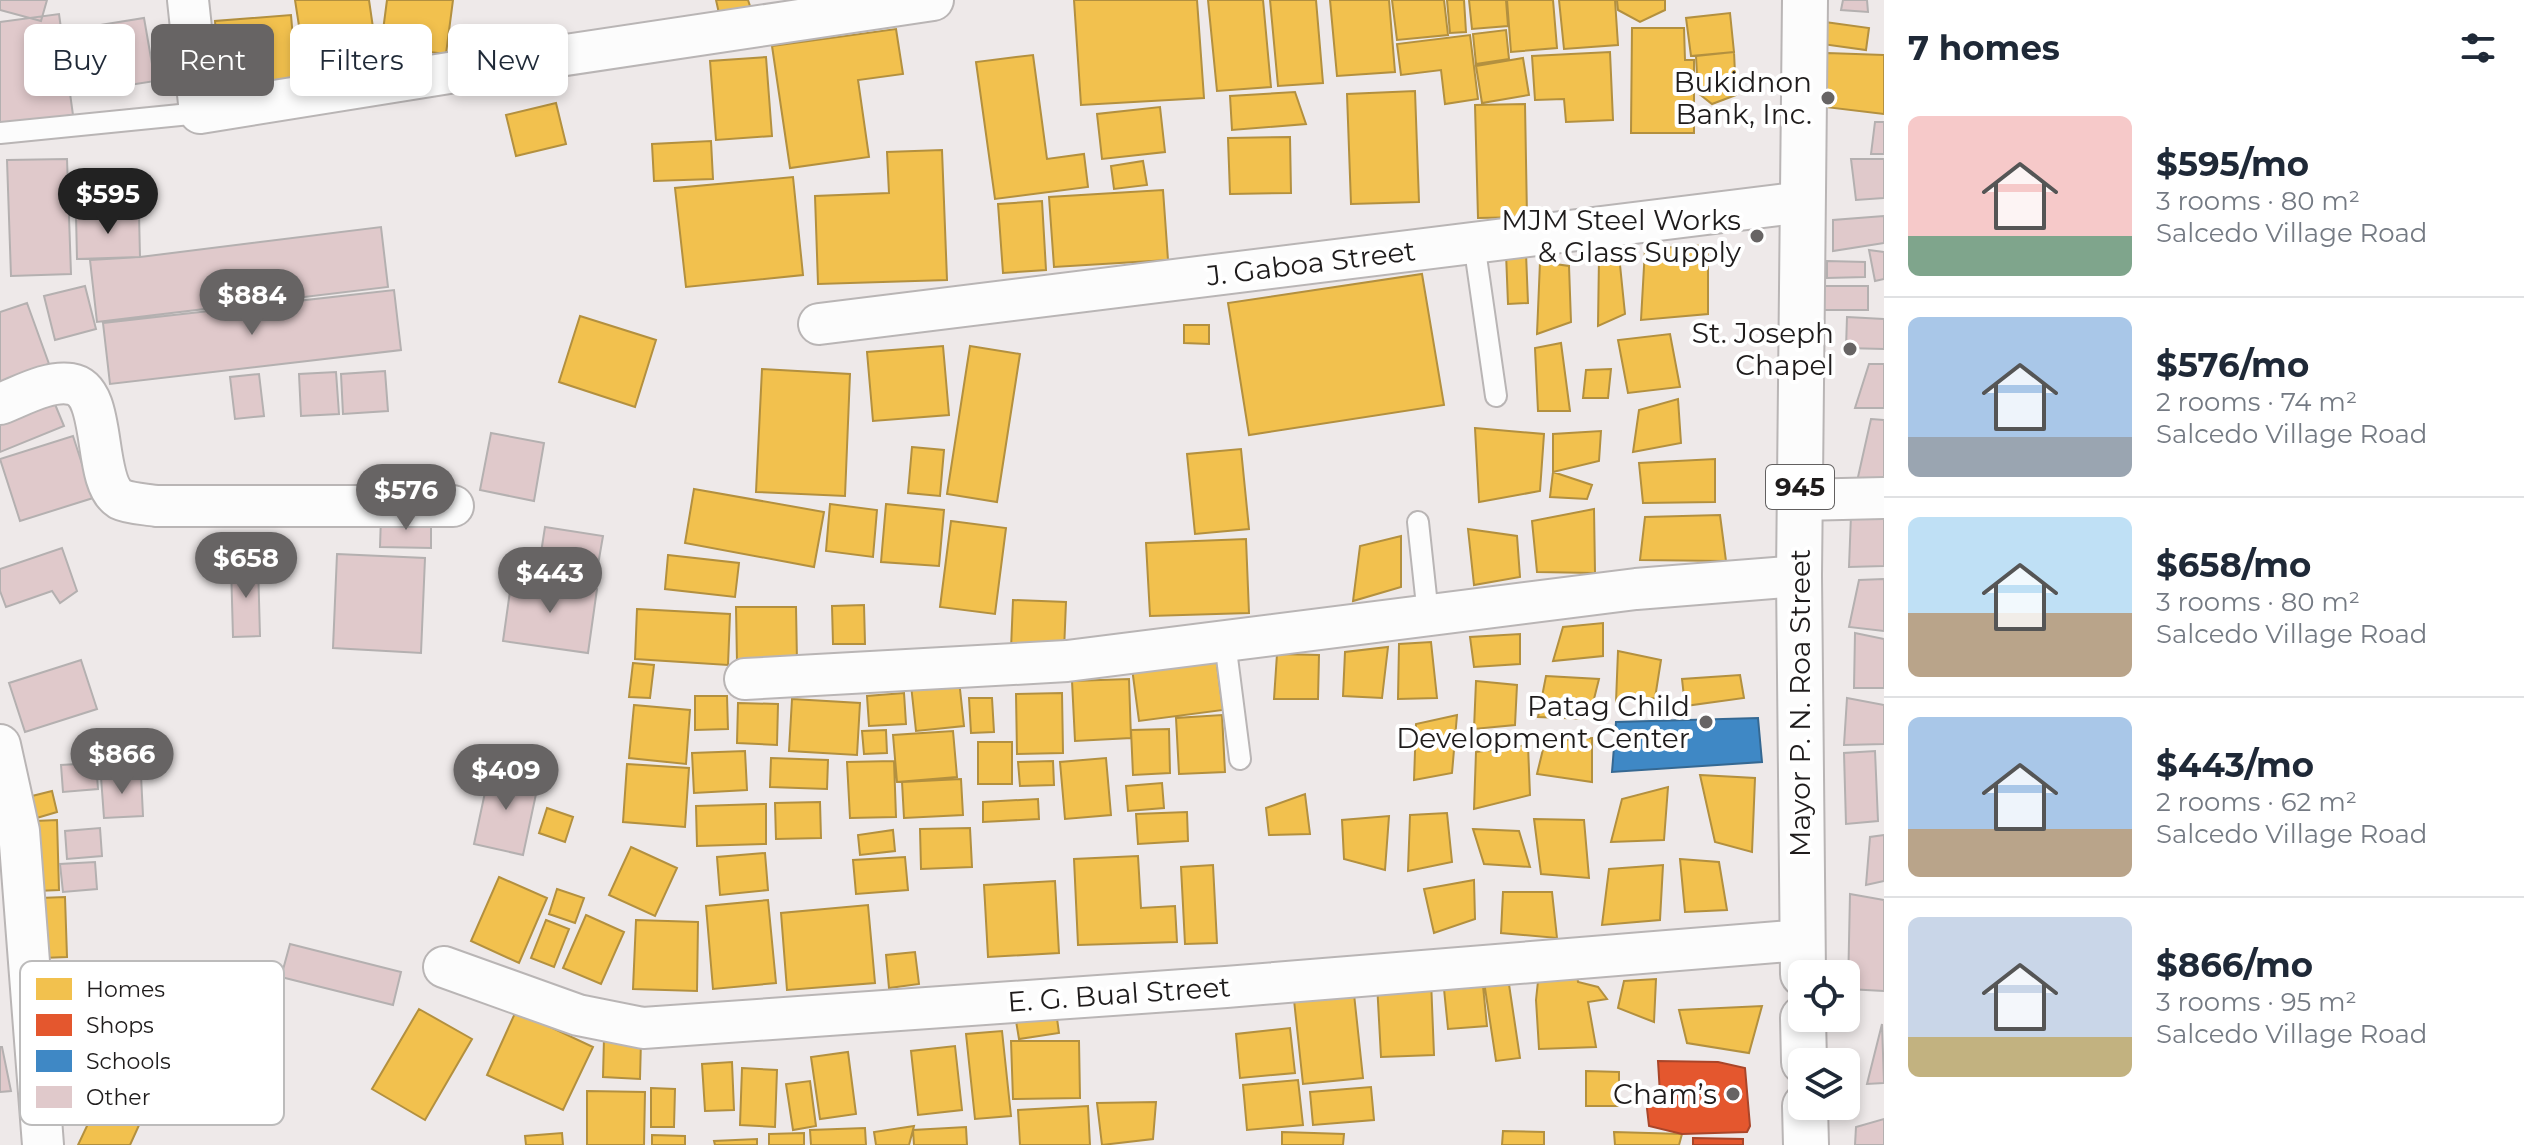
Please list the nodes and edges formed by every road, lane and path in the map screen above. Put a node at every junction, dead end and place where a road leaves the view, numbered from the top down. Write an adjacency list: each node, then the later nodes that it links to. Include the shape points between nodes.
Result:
1 (188, 0): 5 (street)
2 (933, 0): 4 (street)
3 (1805, 0): 7 (main road, Mayor P. N. Roa Street / 945)
4 (851, 6): 5 (street)
5 (200, 113): 6 (lane)
6 (0, 133)
7 (1803, 202): 8 (street, J. Gaboa Street); 13 (main road, Mayor P. N. Roa Street / 945)
8 (1474, 243): 9 (street, J. Gaboa Street); 10 (lane)
9 (819, 324)
10 (1496, 396)
11 (0, 404): 14 (street, via 55,384 74,384 85,391 110,486 119,498 137,503)
12 (1884, 498): 13 (street)
13 (1800, 500): 16 (main road, Mayor P. N. Roa Street / 945)
14 (453, 506)
15 (1418, 522): 17 (lane)
16 (1799, 576): 17 (street, via 1636,589); 22 (main road, Mayor P. N. Roa Street / 945)
17 (1428, 615): 18 (street)
18 (1225, 642): 19 (street, via 1067,661); 21 (lane)
19 (745, 679)
20 (0, 745): 23 (street, via 19,831)
21 (1240, 759)
22 (1802, 957): 24 (street, E. G. Bual Street, via 1226,987 643,1028 578,1015)
23 (29, 961)
24 (444, 967)
25 (1805, 1120): 28 (main road)
26 (41, 1125): 27 (street)
27 (43, 1145)
28 (1806, 1145)

